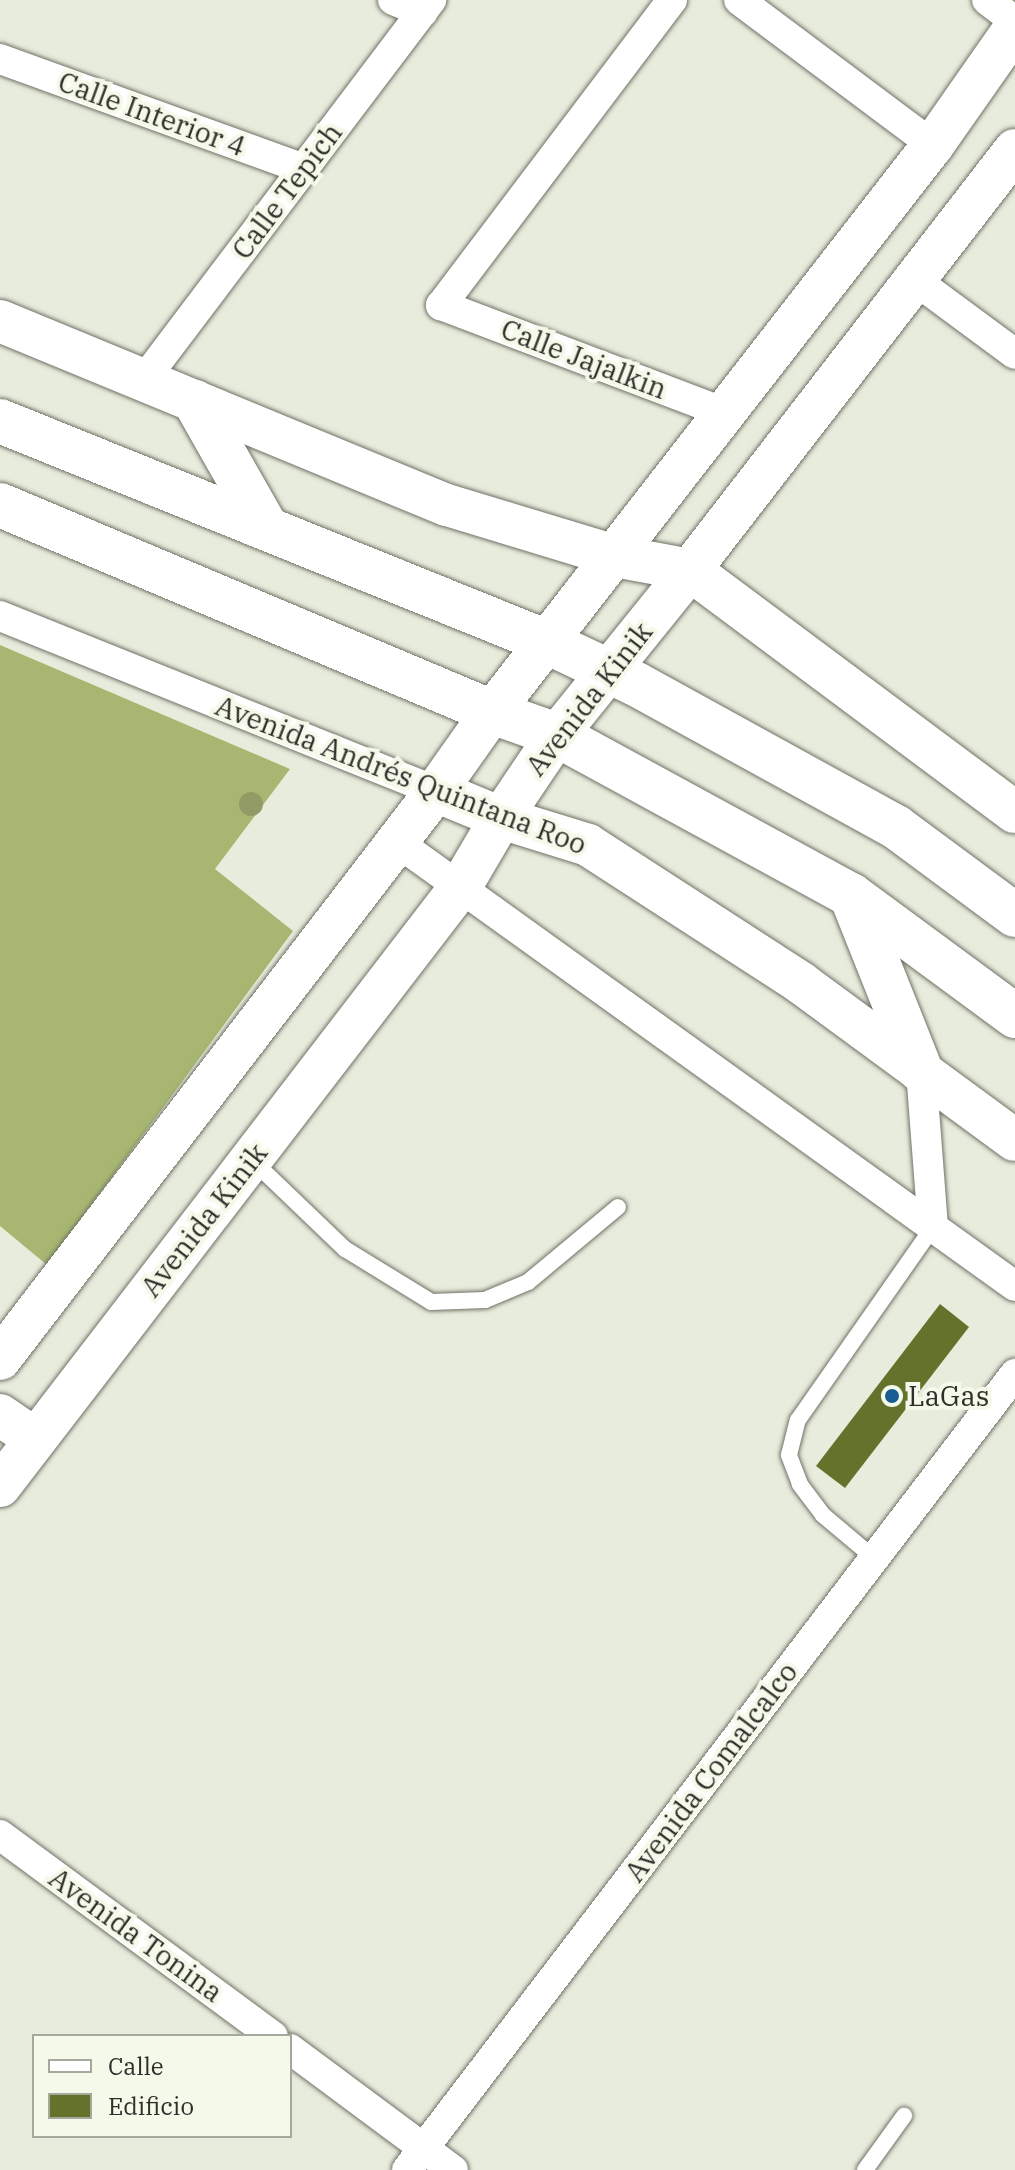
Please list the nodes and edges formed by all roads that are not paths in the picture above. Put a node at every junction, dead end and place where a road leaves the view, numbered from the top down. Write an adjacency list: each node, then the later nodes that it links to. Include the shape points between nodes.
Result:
1 (393, 0): 5 (street)
2 (672, 0): 17 (street, Calle Jajalkin, via 441,305)
3 (739, 0): 9 (street)
4 (987, 0): 6 (street)
5 (427, 6): 11 (street, Calle Tepich)
6 (1015, 21)
7 (1015, 28): 9 (main road)
8 (0, 59): 11 (street, Calle Interior 4)
9 (933, 145): 17 (main road)
10 (1015, 150): 12 (main road, Avenida Kinik)
11 (304, 169): 15 (street, Calle Tepich)
12 (915, 280): 14 (street); 22 (main road, Avenida Kinik)
13 (0, 321): 15 (main road)
14 (1015, 354)
15 (143, 381): 16 (main road)
16 (195, 402): 20 (main road); 21 (main road, via 447,505)
17 (726, 413): 21 (main road)
18 (2, 425): 20 (main road)
19 (0, 505): 26 (main road)
20 (266, 527): 24 (main road)
21 (615, 556): 22 (main road); 24 (main road)
22 (690, 570): 25 (main road, Avenida Kinik); 29 (main road)
23 (0, 616): 28 (street, Avenida Andrés Quintana Roo)
24 (547, 642): 25 (main road); 26 (main road)
25 (609, 671): 27 (main road, Avenida Kinik); 34 (main road, via 896,827)
26 (492, 712): 27 (main road); 28 (main road)
27 (557, 735): 30 (main road, Avenida Kinik); 33 (main road)
28 (436, 791): 30 (main road, Avenida Andrés Quintana Roo); 31 (main road)
29 (1015, 812)
30 (501, 818): 32 (main road, Avenida Kinik); 36 (main road, Avenida Andrés Quintana Roo, via 588,845 801,983)
31 (397, 842): 32 (street); 42 (main road)
32 (461, 886): 38 (main road, Avenida Kinik); 40 (street)
33 (851, 895): 35 (main road); 36 (main road)
34 (1015, 915)
35 (1015, 1016)
36 (921, 1071): 37 (main road, Avenida Andrés Quintana Roo); 40 (street)
37 (1015, 1140)
38 (251, 1159): 39 (lane, via 345,1249 431,1302 485,1300 528,1282); 45 (main road, Avenida Kinik)
39 (618, 1207)
40 (933, 1227): 41 (street); 47 (lane, via 798,1420 789,1455 800,1484 823,1515)
41 (1015, 1286)
42 (0, 1359)
43 (1015, 1374): 47 (street, Avenida Comalcalco)
44 (0, 1415): 45 (main road)
45 (35, 1439): 46 (main road, Avenida Kinik)
46 (0, 1486)
47 (874, 1558): 52 (street, Avenida Comalcalco)
48 (0, 1835): 49 (street, Avenida Tonina)
49 (270, 2034)
50 (292, 2051): 52 (street)
51 (904, 2116): 54 (lane)
52 (415, 2159): 53 (street)
53 (453, 2170)
54 (865, 2170)

